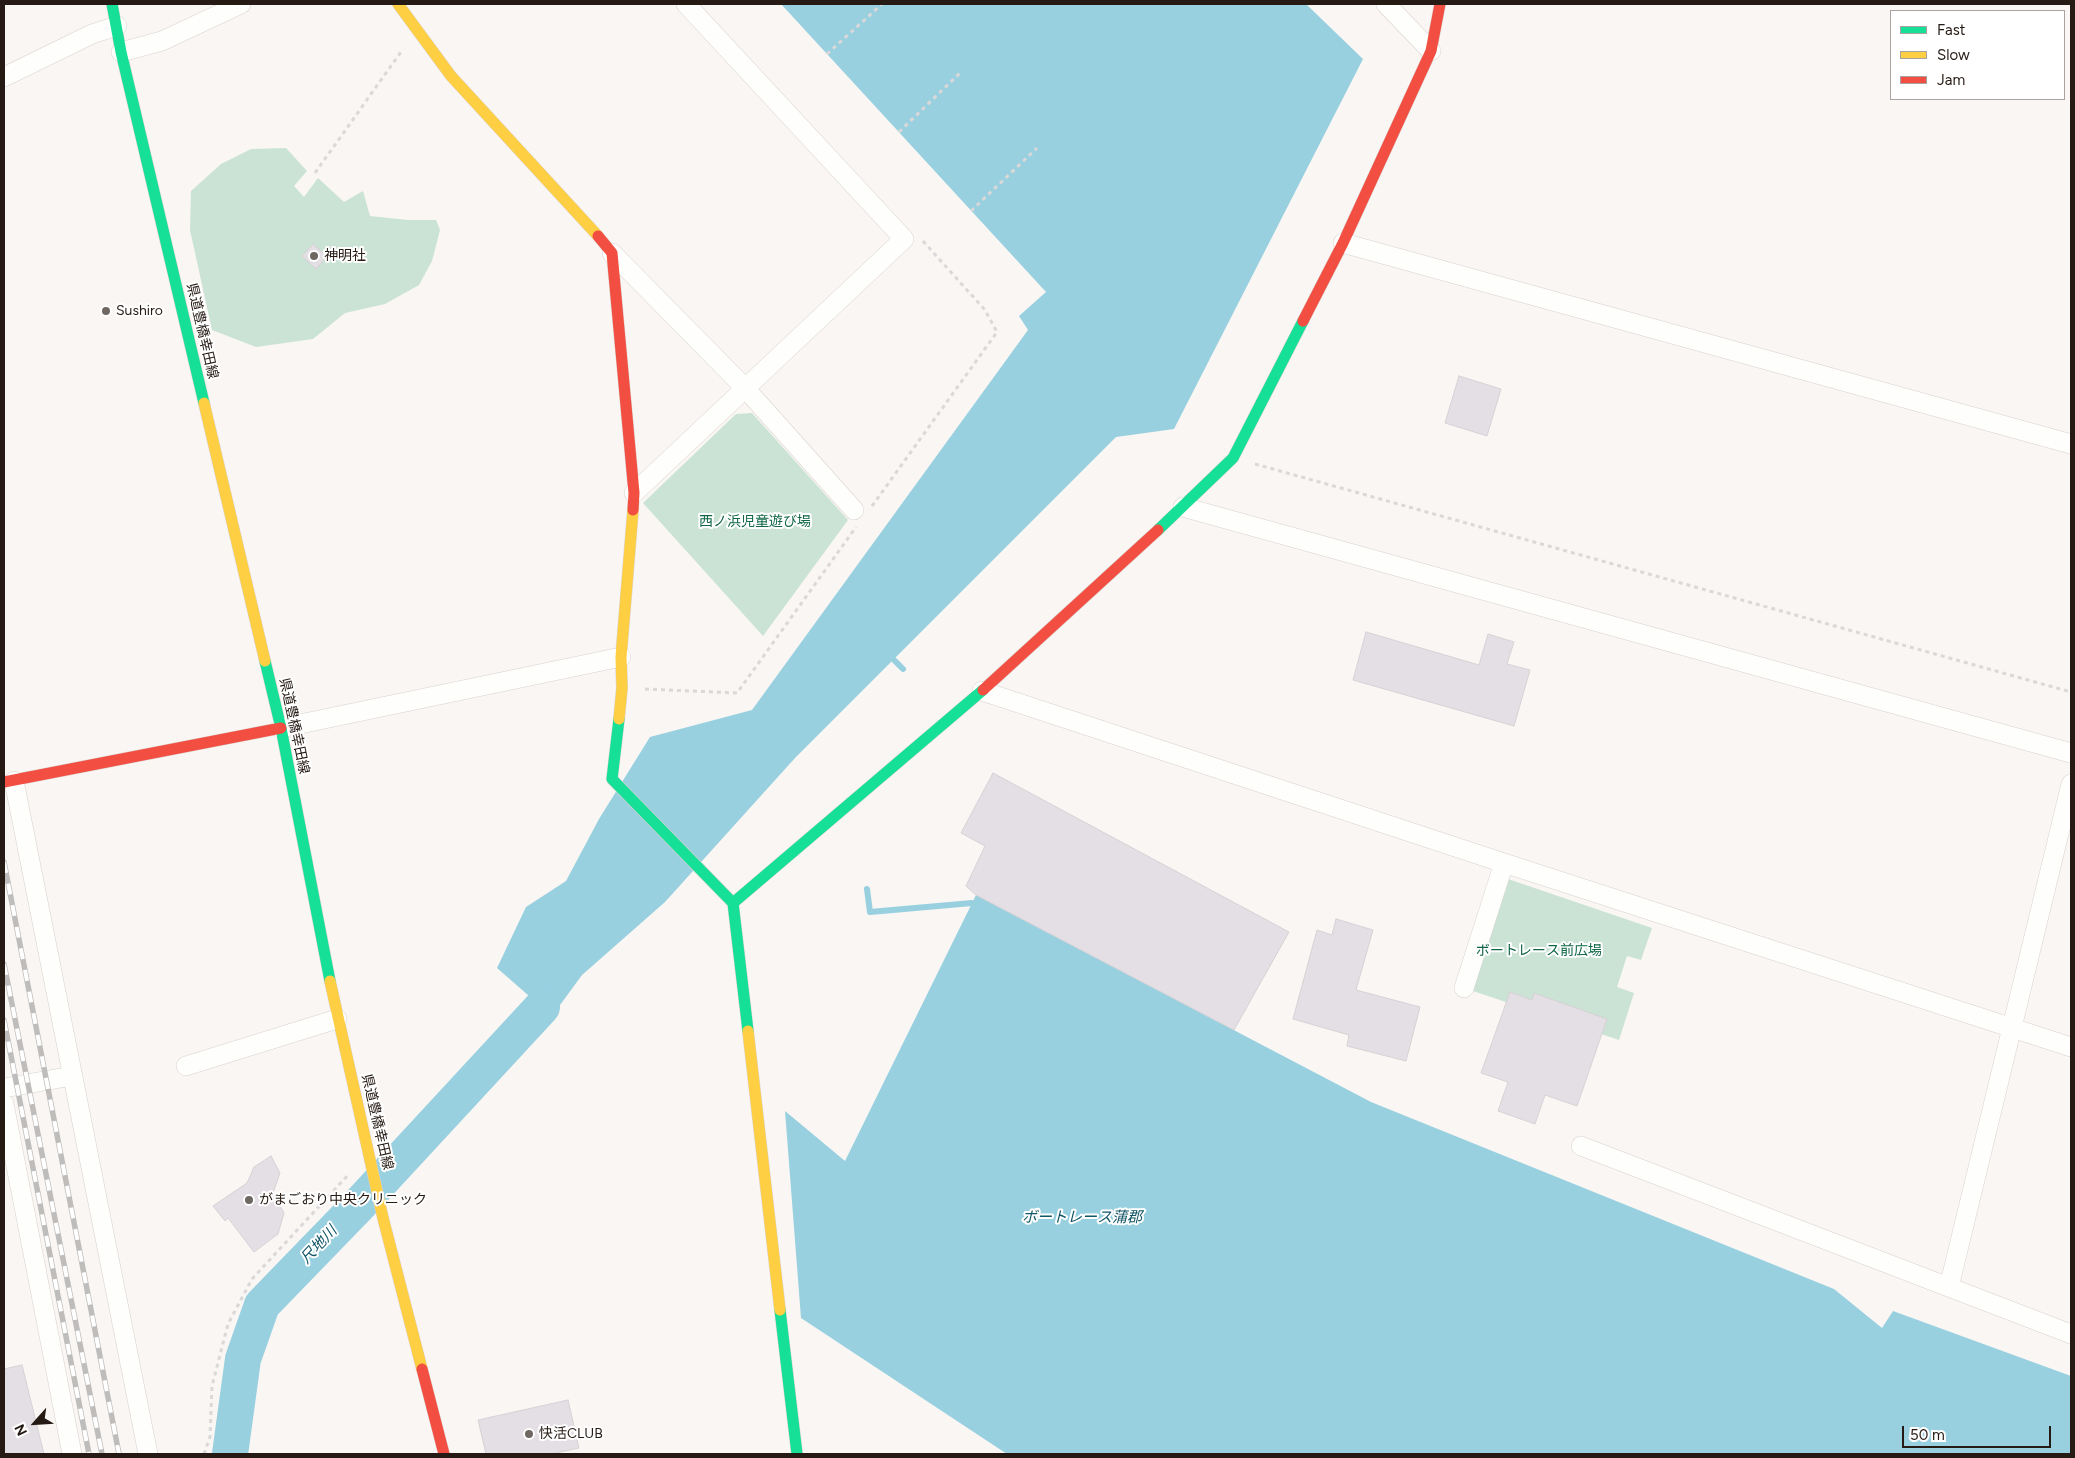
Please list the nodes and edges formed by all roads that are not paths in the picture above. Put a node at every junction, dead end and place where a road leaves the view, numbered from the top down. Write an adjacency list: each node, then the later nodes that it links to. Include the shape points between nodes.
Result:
1 (112, 4): 7 (street, 県道豊橋幸田線)
2 (241, 4): 9 (street, via 162,41)
3 (398, 4): 12 (street, via 451,76)
4 (686, 4): 13 (street, via 904,239)
5 (1386, 4): 8 (street)
6 (1440, 4): 8 (street)
7 (117, 26): 9 (street, 県道豊橋幸田線); 10 (street, via 92,34)
8 (1431, 51): 11 (street)
9 (121, 52): 20 (street, 県道豊橋幸田線)
10 (4, 77)
11 (1343, 243): 14 (street); 16 (street, via 1233,458)
12 (612, 253): 13 (street); 15 (street)
13 (745, 388): 15 (street); 17 (street)
14 (2071, 444)
15 (634, 493): 18 (street)
16 (1183, 507): 19 (street); 21 (street)
17 (860, 515)
18 (621, 657): 20 (street); 25 (street, via 622,688 612,779)
19 (982, 690): 24 (street); 25 (street)
20 (281, 728): 22 (street); 27 (street, 県道豊橋幸田線)
21 (2071, 753)
22 (9, 782): 31 (street)
23 (2071, 784): 28 (street)
24 (1504, 863): 26 (street); 28 (street)
25 (733, 903): 40 (street)
26 (1464, 988)
27 (337, 1019): 30 (street); 39 (street, 県道豊橋幸田線)
28 (2010, 1027): 29 (street); 35 (street)
29 (2071, 1047)
30 (186, 1066)
31 (72, 1076): 32 (street); 38 (street)
32 (4, 1088)
33 (4, 1104): 37 (street)
34 (1581, 1146): 35 (street)
35 (1949, 1287): 36 (street)
36 (2071, 1334)
37 (72, 1454)
38 (148, 1454)
39 (444, 1454)
40 (797, 1454)

